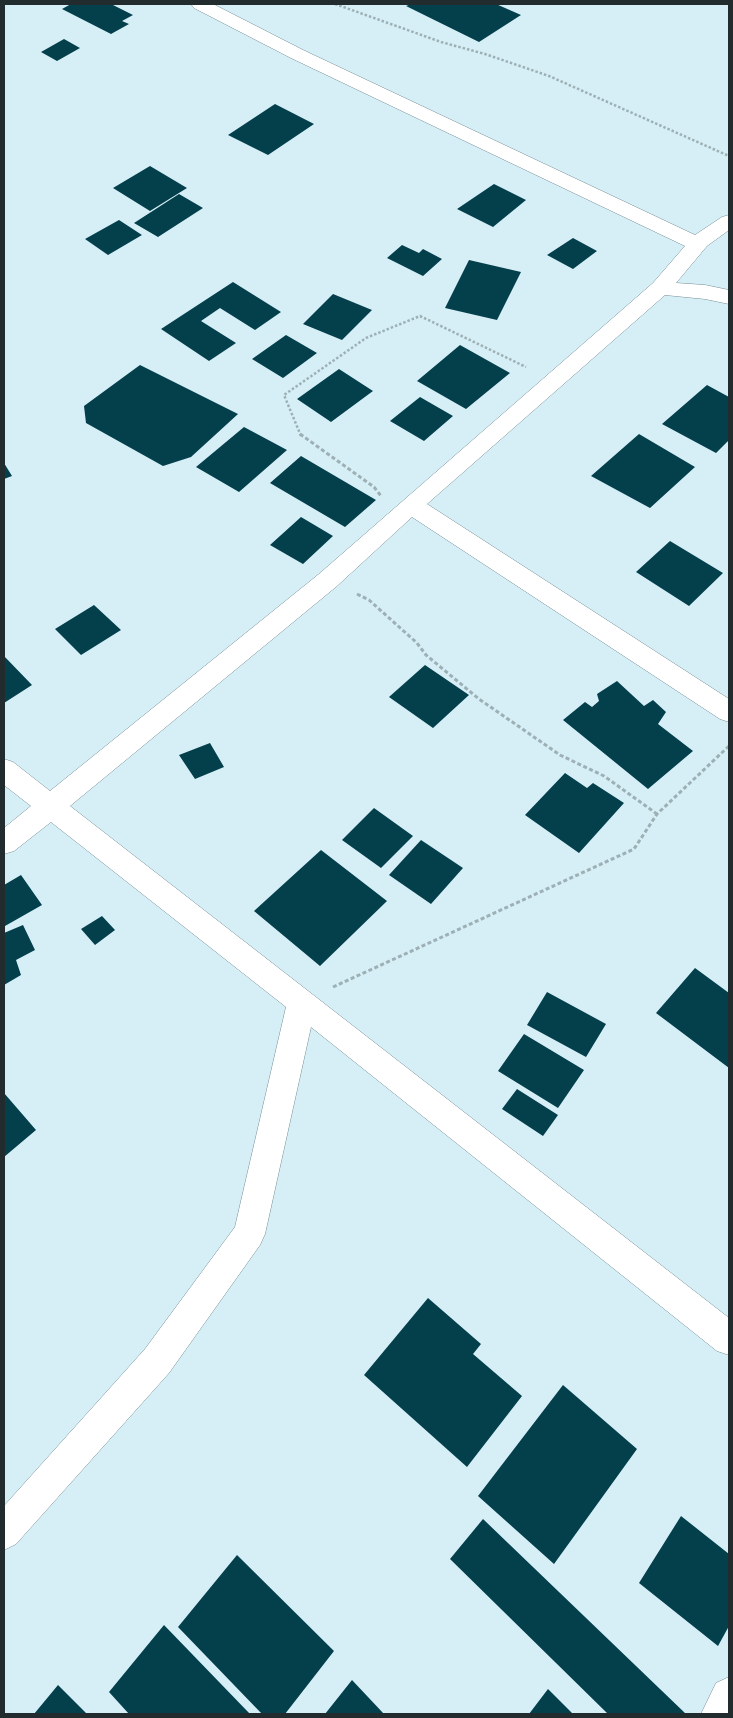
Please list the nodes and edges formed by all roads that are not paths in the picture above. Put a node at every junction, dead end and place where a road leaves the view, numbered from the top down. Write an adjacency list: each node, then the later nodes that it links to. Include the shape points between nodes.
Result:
1 (200, 4): 3 (street, via 297,54)
2 (729, 221): 3 (street)
3 (697, 244): 4 (street)
4 (660, 288): 5 (street); 6 (street)
5 (729, 297)
6 (404, 511): 7 (street); 9 (street, via 328,580)
7 (729, 712)
8 (4, 770): 9 (street)
9 (51, 806): 10 (street); 11 (street)
10 (4, 843)
11 (302, 1002): 12 (street); 13 (street, via 249,1234 157,1362)
12 (729, 1339)
13 (4, 1532)
14 (729, 1696): 15 (street)
15 (720, 1714)

